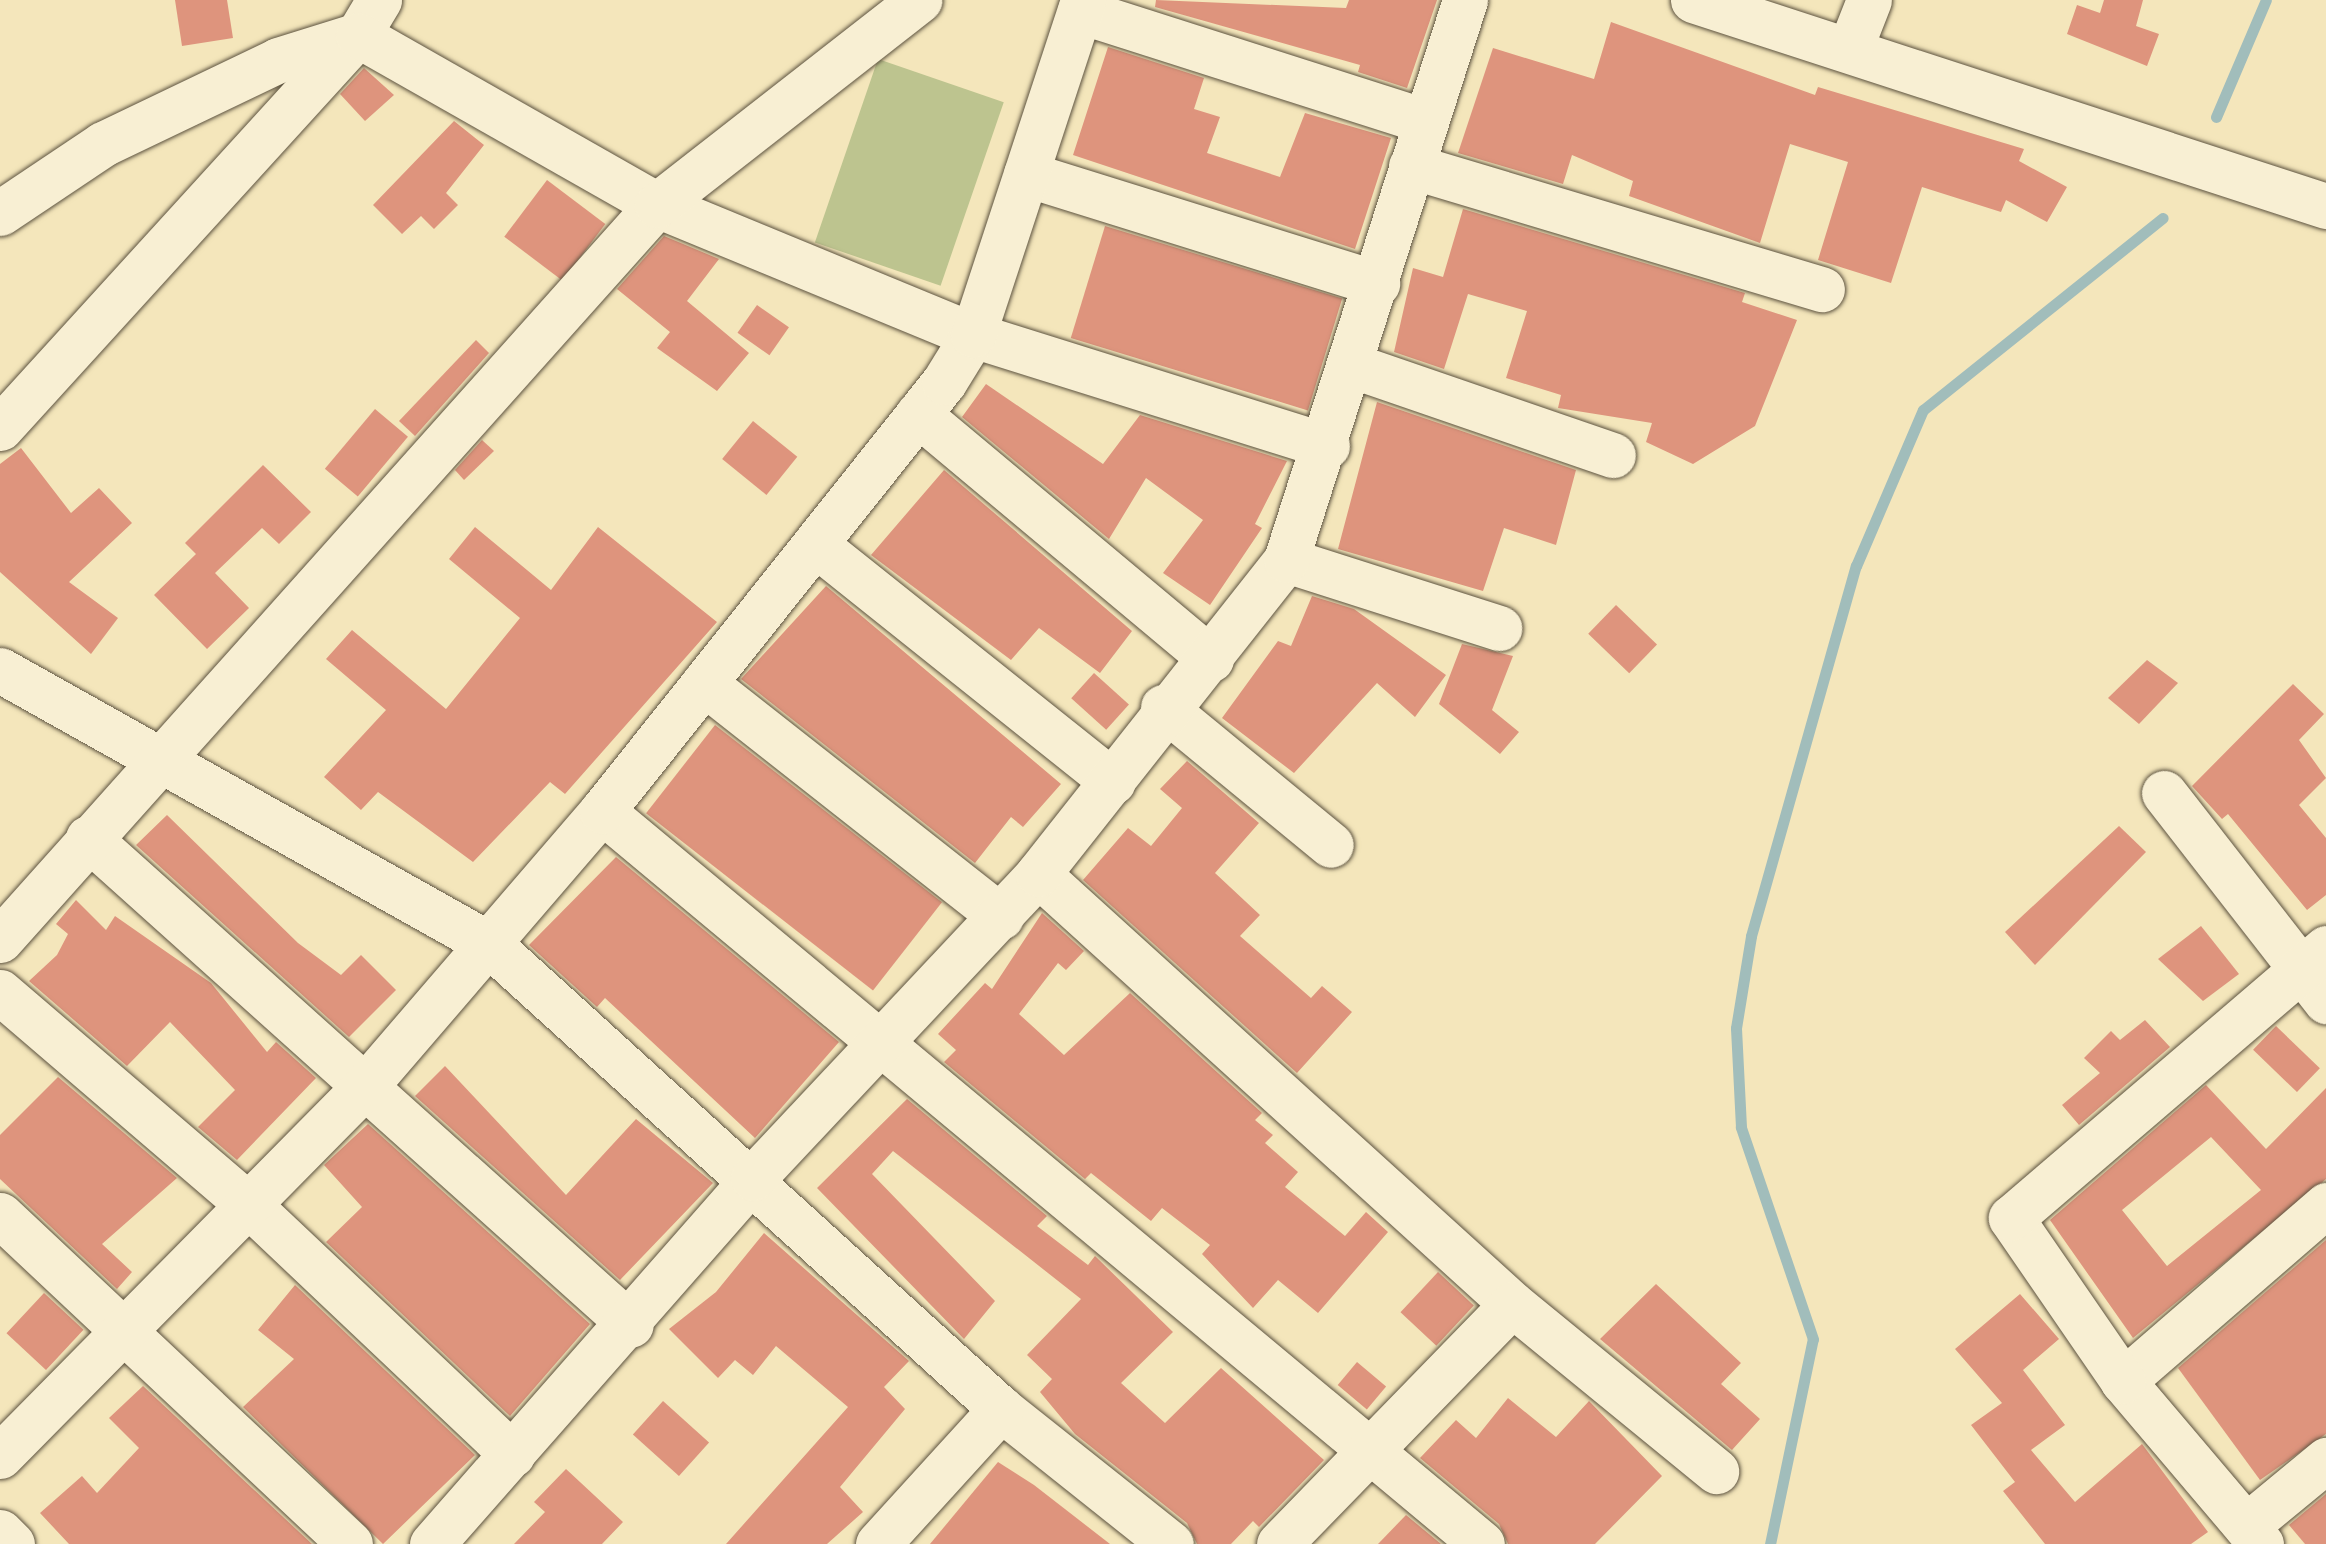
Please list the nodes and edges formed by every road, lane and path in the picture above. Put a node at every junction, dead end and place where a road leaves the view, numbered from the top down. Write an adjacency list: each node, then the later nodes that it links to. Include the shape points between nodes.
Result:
1 (918, 0): 11 (street)
2 (1465, 0): 8 (street)
3 (1693, 0): 7 (street)
4 (1869, 0): 7 (street)
5 (1081, 5): 8 (street); 10 (street)
6 (368, 18): 11 (street); 13 (street, via 103,144); 19 (street)
7 (1851, 46): 12 (street)
8 (1424, 121): 9 (street)
9 (1411, 166): 14 (street); 15 (street)
10 (1026, 174): 14 (street); 16 (street)
11 (657, 205): 16 (street); 29 (street)
12 (2326, 206)
13 (0, 213)
14 (1376, 283): 17 (street)
15 (1822, 290)
16 (973, 335): 18 (street); 20 (street)
17 (1351, 366): 20 (street); 21 (street)
18 (918, 414): 22 (street); 25 (street)
19 (0, 428)
20 (1327, 446): 23 (street)
21 (1612, 455)
22 (814, 544): 27 (street); 30 (street)
23 (1286, 560): 24 (street); 25 (street)
24 (1498, 628)
25 (1211, 659): 28 (street)
26 (0, 670): 29 (street)
27 (704, 683): 32 (street); 36 (street)
28 (1163, 707): 30 (street); 34 (street)
29 (157, 762): 33 (street); 38 (street)
30 (1113, 782): 35 (street)
31 (2164, 793): 39 (street)
32 (602, 811): 38 (street); 41 (street)
33 (88, 838): 37 (street); 42 (street)
34 (1330, 845)
35 (1038, 874): 36 (street); 47 (street)
36 (1001, 917): 41 (street)
37 (0, 940)
38 (489, 944): 42 (street); 43 (street)
39 (2317, 974): 50 (street, via 2011,1218)
40 (0, 992): 45 (street)
41 (881, 1038): 43 (street); 52 (street)
42 (368, 1083): 45 (street); 48 (street)
43 (753, 1178): 48 (street); 51 (street)
44 (2326, 1205): 50 (street)
45 (253, 1209): 49 (street); 53 (street)
46 (0, 1215): 49 (street)
47 (1512, 1304): 52 (street); 56 (street)
48 (631, 1325): 53 (street)
49 (130, 1330): 54 (street); 60 (street)
50 (2123, 1380): 58 (street)
51 (1000, 1409): 62 (street); 63 (street)
52 (1374, 1450): 64 (street); 65 (street)
53 (512, 1454): 61 (street)
54 (0, 1456)
55 (2326, 1460): 58 (street)
56 (1716, 1472)
57 (0, 1532): 59 (street)
58 (2254, 1535)
59 (12, 1544)
60 (350, 1544)
61 (432, 1544)
62 (878, 1544)
63 (1171, 1544)
64 (1278, 1544)
65 (1482, 1544)

